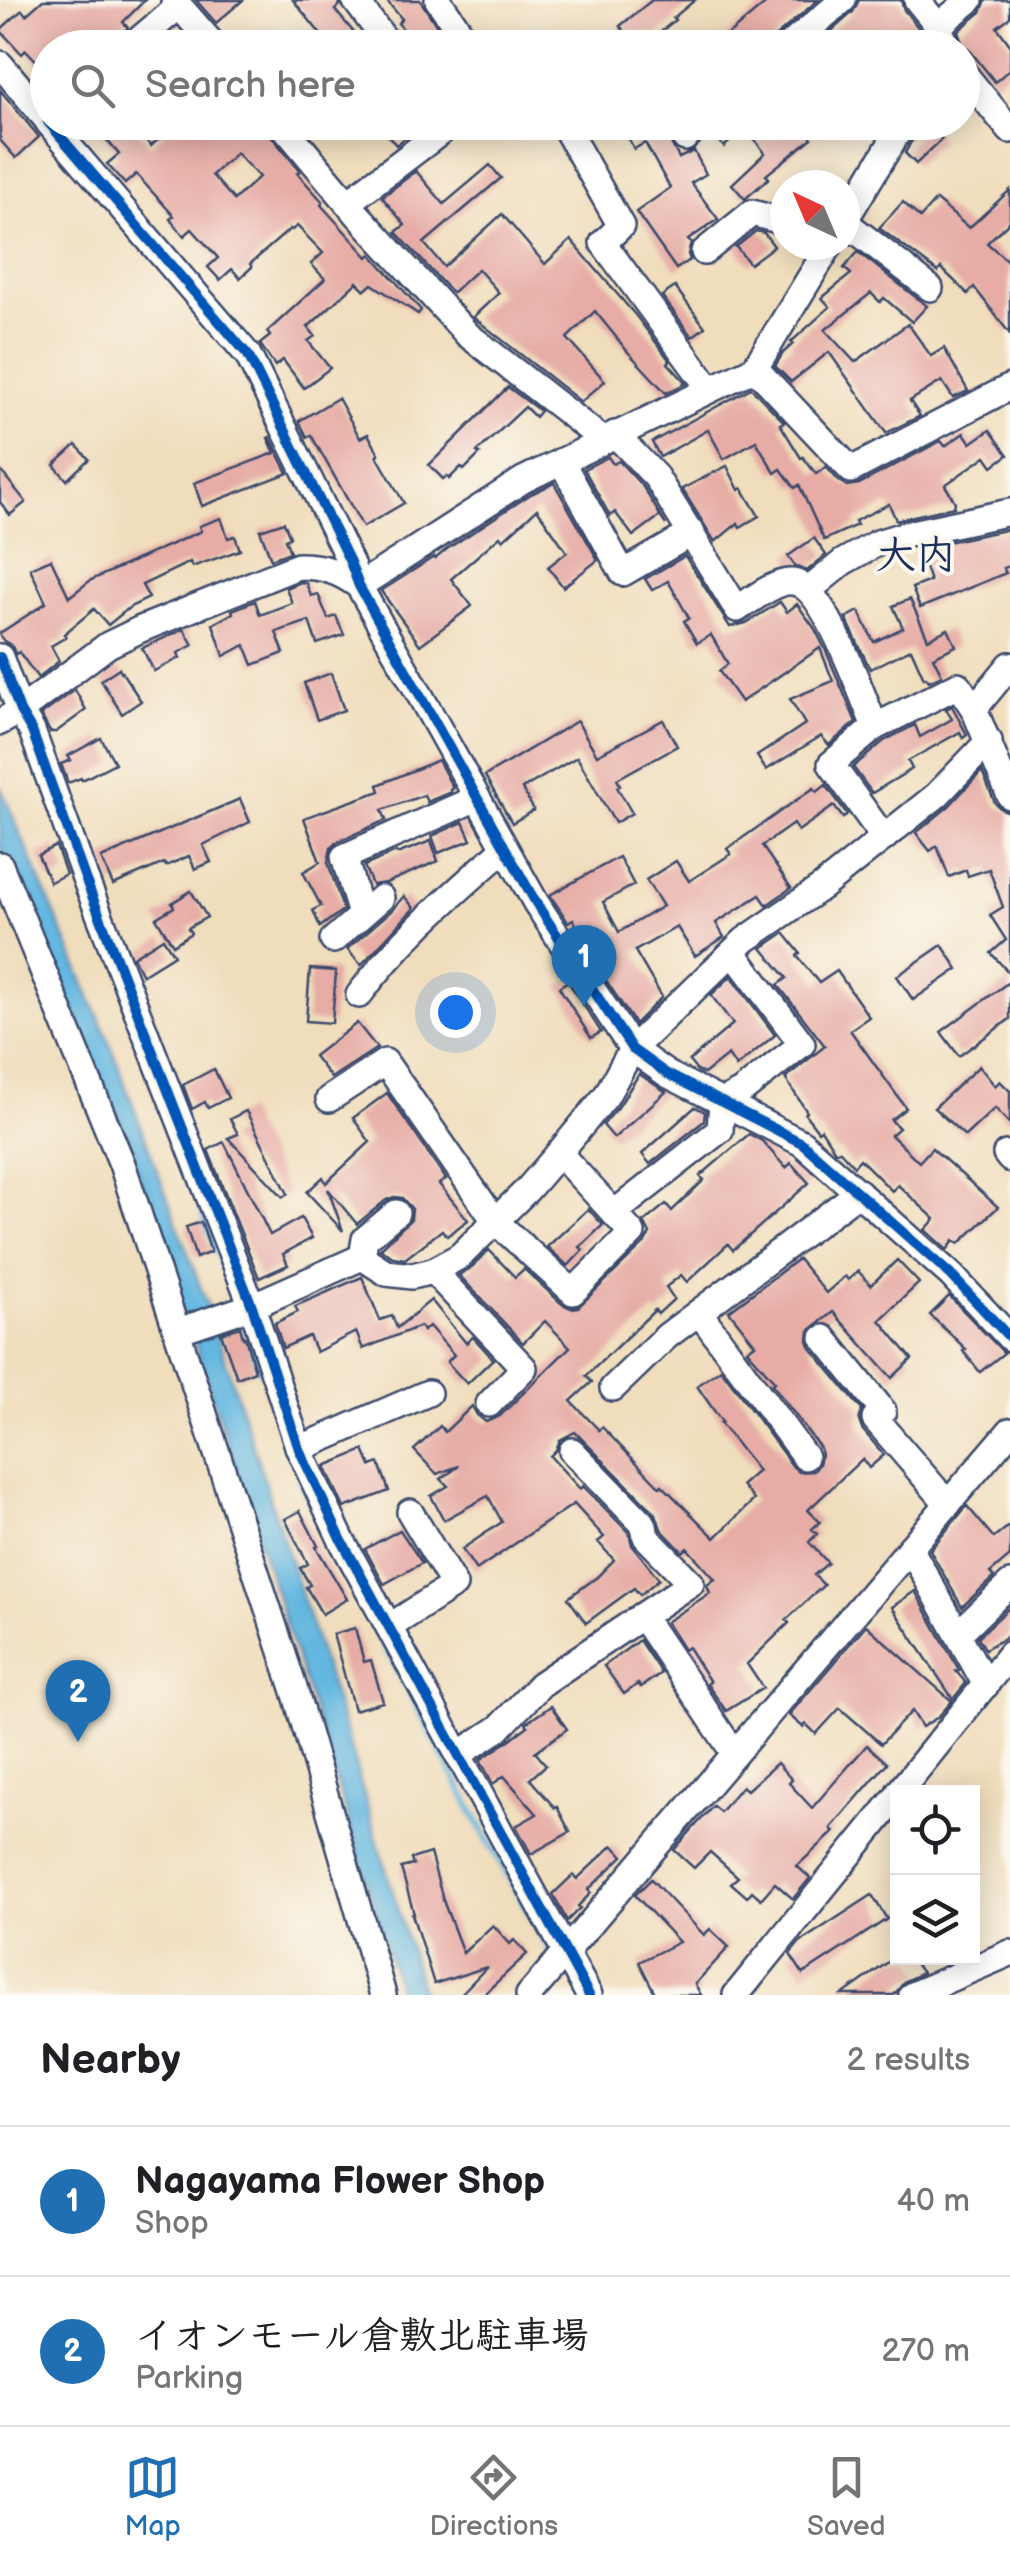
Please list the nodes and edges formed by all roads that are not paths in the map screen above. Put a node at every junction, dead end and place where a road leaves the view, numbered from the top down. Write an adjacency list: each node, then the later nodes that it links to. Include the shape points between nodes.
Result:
1 (355, 0): 9 (street)
2 (843, 0): 11 (street)
3 (917, 0): 12 (street)
4 (970, 0): 13 (street)
5 (176, 3): 7 (street); 8 (street)
6 (450, 4): 10 (street)
7 (148, 30)
8 (200, 30)
9 (378, 30)
10 (462, 30)
11 (807, 30)
12 (938, 30)
13 (948, 30)
14 (0, 64): 16 (street)
15 (980, 90): 17 (street)
16 (30, 99)
17 (1007, 119)
18 (65, 140): 37 (street, via 248,355)
19 (295, 140): 24 (street)
20 (430, 140): 24 (street)
21 (573, 140): 32 (street, via 621,226 603,243)
22 (893, 140): 23 (street)
23 (860, 196)
24 (348, 202): 33 (street, via 468,335)
25 (770, 218): 27 (street, via 752,213)
26 (860, 233): 29 (street)
27 (704, 252)
28 (821, 260): 30 (street)
29 (930, 288)
30 (755, 368): 31 (street, via 851,470); 32 (street)
31 (1010, 387)
32 (710, 389): 33 (street)
33 (609, 437): 34 (street); 36 (street, via 656,477)
34 (561, 461): 36 (street, via 624,573); 37 (street)
35 (1010, 512): 38 (street, via 877,543)
36 (692, 533): 38 (street, via 736,609 792,581)
37 (359, 586): 42 (street, via 322,566 298,566 108,645); 46 (street)
38 (808, 590): 43 (street, via 833,628)
39 (0, 657): 42 (street)
40 (1010, 665): 41 (street)
41 (974, 710): 43 (street, via 958,685); 44 (street)
42 (10, 716): 63 (street, via 32,732)
43 (875, 727): 47 (street, via 831,764)
44 (989, 740): 45 (street); 47 (street)
45 (1010, 796)
46 (478, 798): 48 (street); 50 (street, via 344,857 372,906)
47 (884, 838): 51 (street)
48 (505, 848): 52 (street, via 414,931); 53 (street)
49 (0, 865): 65 (street)
50 (333, 940)
51 (733, 952): 53 (street); 55 (street, via 802,1044)
52 (359, 995)
53 (632, 1049): 55 (street); 56 (street, via 606,1096)
54 (329, 1099): 60 (street, via 385,1062)
55 (722, 1102): 57 (street, via 802,1143); 59 (street, via 720,1130)
56 (559, 1153): 59 (street); 60 (street)
57 (860, 1192): 64 (street); 67 (street)
58 (396, 1212): 61 (street, via 365,1239)
59 (614, 1213): 60 (street, via 632,1233 573,1292)
60 (495, 1221): 62 (street, via 460,1256)
61 (362, 1256): 62 (street, via 386,1273); 63 (street)
62 (433, 1271): 70 (street, via 524,1368)
63 (252, 1306): 65 (street); 72 (street)
64 (699, 1312): 68 (street); 74 (street)
65 (182, 1330): 90 (street)
66 (824, 1338): 75 (street, via 883,1411 875,1419)
67 (1010, 1338)
68 (612, 1388)
69 (428, 1393): 72 (street)
70 (489, 1404)
71 (1010, 1431): 75 (street)
72 (299, 1450): 80 (street)
73 (572, 1451): 79 (street, via 691,1583)
74 (806, 1456)
75 (948, 1504): 77 (street)
76 (410, 1512): 80 (street, via 454,1585)
77 (910, 1548): 81 (street); 84 (street)
78 (1010, 1584): 81 (street)
79 (642, 1616): 84 (street); 85 (street, via 541,1684 499,1728)
80 (389, 1626): 85 (street)
81 (958, 1634): 83 (street)
82 (1010, 1654): 83 (street)
83 (986, 1685): 86 (street)
84 (734, 1753): 88 (street)
85 (458, 1755): 88 (street)
86 (905, 1785)
87 (890, 1804): 93 (street)
88 (564, 1952): 91 (street); 92 (street)
89 (1010, 1953): 94 (street)
90 (383, 1995)
91 (528, 1995)
92 (589, 1995)
93 (736, 1995)
94 (912, 1995)

